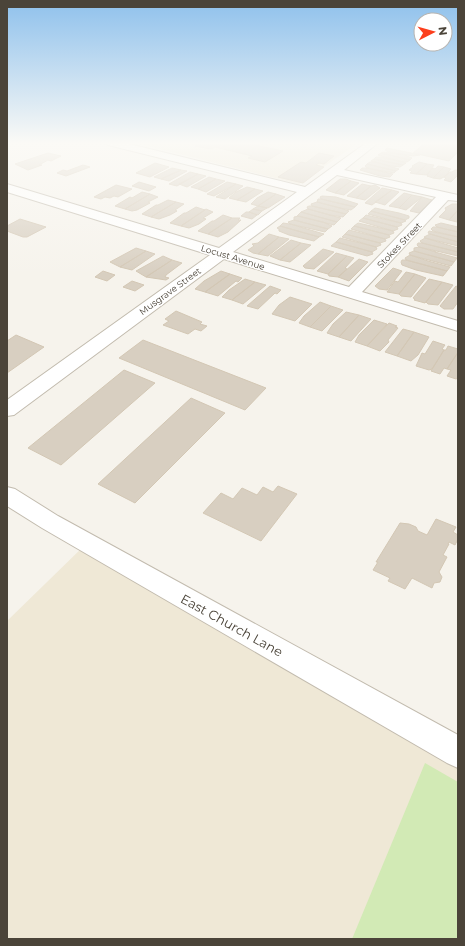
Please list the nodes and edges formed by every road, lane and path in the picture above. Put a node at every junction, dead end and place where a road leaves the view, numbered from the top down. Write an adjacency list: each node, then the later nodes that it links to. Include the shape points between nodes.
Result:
1 (292, 187): 5 (street)
2 (313, 187): 5 (street, Musgrave Street)
3 (405, 187): 6 (street)
4 (7, 188): 7 (street, Locust Avenue)
5 (308, 191): 7 (street, Musgrave Street)
6 (452, 198): 8 (street, Stokes Street)
7 (222, 254): 8 (street, Locust Avenue); 10 (street, Musgrave Street)
8 (352, 293): 9 (street, Locust Avenue)
9 (458, 326)
10 (7, 410)
11 (7, 495): 12 (street, East Church Lane)
12 (458, 752)

